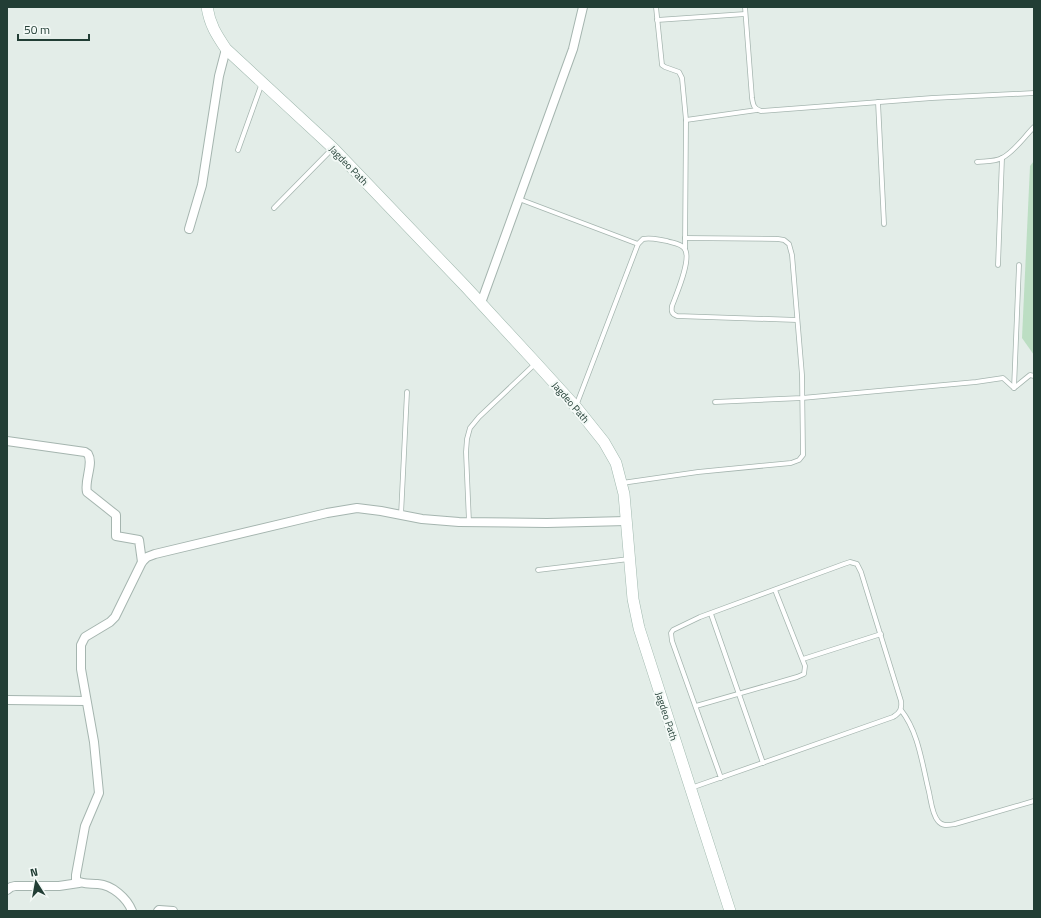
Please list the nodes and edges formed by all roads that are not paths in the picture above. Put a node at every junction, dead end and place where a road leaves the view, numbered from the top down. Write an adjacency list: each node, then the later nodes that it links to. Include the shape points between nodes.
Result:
1 (207, 7): 7 (main road, Jagdeo Path, via 210,22)
2 (583, 7): 18 (street, via 574,49)
3 (656, 7): 6 (lane)
4 (745, 7): 5 (lane)
5 (746, 14): 6 (lane); 11 (lane, via 752,98)
6 (657, 20): 12 (lane, via 661,61 665,67 681,74)
7 (226, 49): 8 (main road, Jagdeo Path); 21 (street, via 219,76 202,185)
8 (262, 82): 14 (main road, Jagdeo Path); 15 (lane)
9 (1034, 93): 10 (lane)
10 (878, 102): 11 (lane, via 768,112); 20 (lane)
11 (757, 110): 12 (lane)
12 (686, 120): 22 (lane)
13 (1034, 127): 16 (lane)
14 (333, 148): 19 (lane); 27 (main road, Jagdeo Path)
15 (238, 150)
16 (1002, 158): 17 (lane); 25 (lane)
17 (977, 162)
18 (519, 199): 23 (lane); 27 (street)
19 (274, 208)
20 (884, 224)
21 (189, 229)
22 (685, 238): 24 (lane); 28 (lane, via 778,239 787,242 792,255)
23 (638, 244): 24 (lane, via 643,239 651,238); 35 (lane)
24 (684, 248): 28 (lane, via 687,259 672,306 671,311 674,315)
25 (998, 265)
26 (1019, 265): 31 (lane)
27 (481, 304): 29 (main road, Jagdeo Path)
28 (797, 320): 33 (lane)
29 (536, 363): 35 (main road, Jagdeo Path); 40 (lane, via 470,428 466,452)
30 (1034, 376): 31 (lane, via 1030,375)
31 (1014, 388): 33 (lane, via 1002,378)
32 (407, 392): 38 (lane)
33 (802, 398): 34 (lane); 37 (lane, via 804,451 799,460)
34 (714, 402)
35 (576, 407): 37 (main road, Jagdeo Path, via 604,442 616,463)
36 (7, 441): 42 (street, via 88,454 90,460 87,492 116,515 116,536 139,540)
37 (621, 483): 39 (main road, Jagdeo Path)
38 (401, 515): 40 (street, via 439,521); 42 (street, via 357,508 344,510 155,554)
39 (626, 521): 40 (street); 41 (main road, Jagdeo Path)
40 (470, 522)
41 (630, 559): 43 (lane); 55 (main road, Jagdeo Path, via 633,599 639,628)
42 (142, 562): 50 (street, via 115,617 82,640 80,662)
43 (538, 570)
44 (775, 590): 45 (lane); 46 (lane, via 844,564 857,564); 47 (lane)
45 (711, 614): 48 (lane); 51 (lane, via 676,628 671,633)
46 (881, 634): 47 (lane); 52 (lane, via 901,701)
47 (803, 659): 48 (lane, via 806,669 802,675)
48 (740, 693): 51 (lane); 53 (lane)
49 (7, 700): 50 (street)
50 (86, 701): 57 (street, via 95,750 99,793 85,826 76,875)
51 (696, 706): 54 (lane)
52 (901, 710): 53 (lane, via 893,717); 56 (lane, via 913,728 935,816 941,824 955,824)
53 (763, 763): 54 (lane)
54 (721, 778): 55 (lane)
55 (691, 788): 62 (main road, Jagdeo Path)
56 (1034, 801)
57 (79, 883): 58 (street, via 60,886 15,886); 59 (street, via 109,887)
58 (7, 890)
59 (132, 911)
60 (158, 911): 61 (street)
61 (173, 911)
62 (730, 911)

